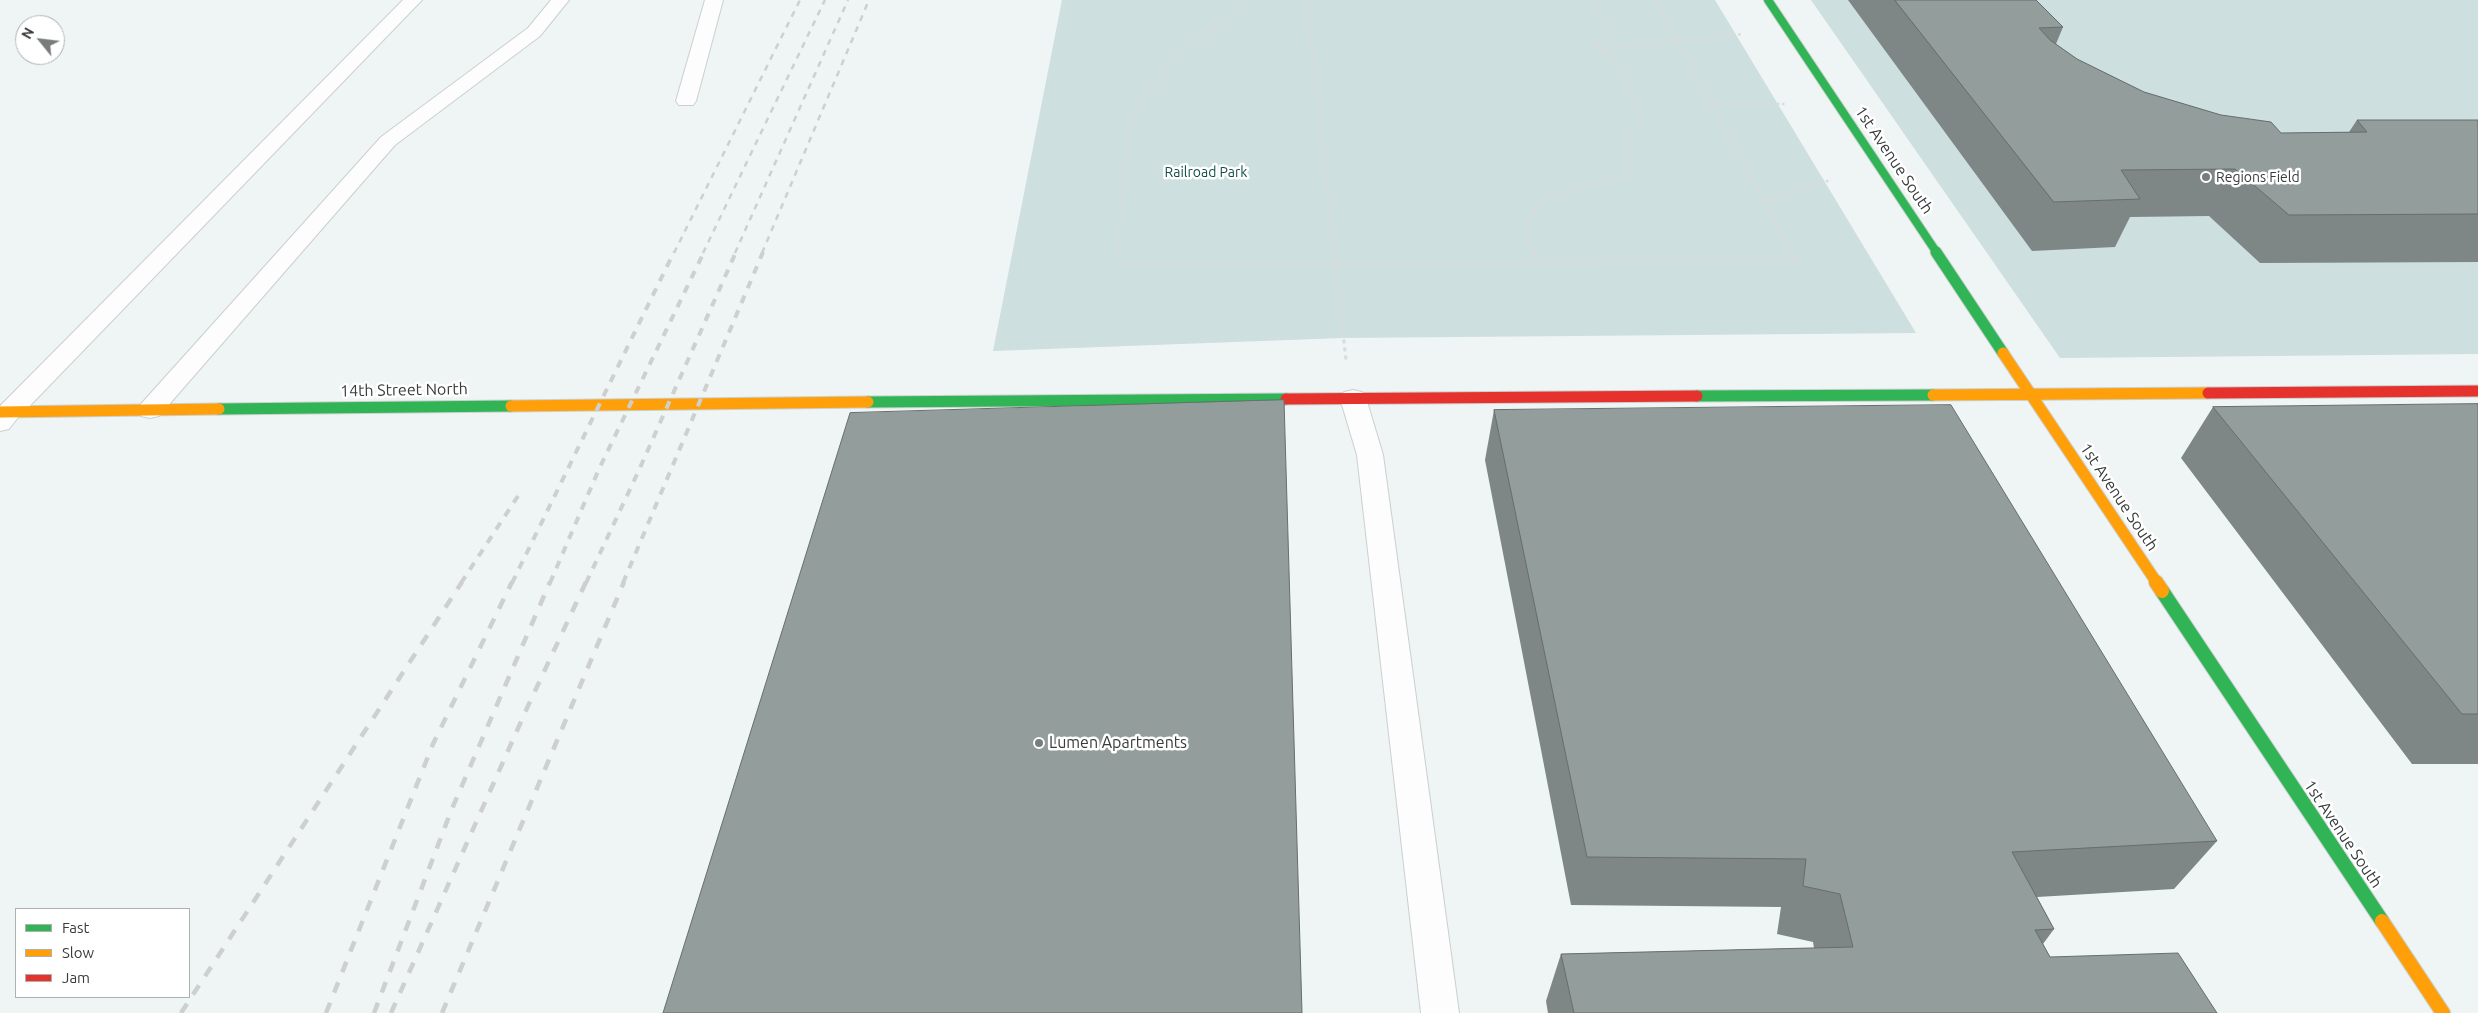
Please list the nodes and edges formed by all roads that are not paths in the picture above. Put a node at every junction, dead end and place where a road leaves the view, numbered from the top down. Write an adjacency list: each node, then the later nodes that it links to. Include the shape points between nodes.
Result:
1 (413, 0): 10 (street)
2 (560, 0): 9 (street, via 534,32 388,141)
3 (714, 0): 5 (street)
4 (1768, 0): 7 (street, 1st Avenue South)
5 (686, 100)
6 (2478, 391): 7 (street, 14th Street North)
7 (2030, 394): 8 (street, 14th Street North); 12 (street, 1st Avenue South)
8 (1353, 398): 9 (street, 14th Street North); 11 (street, via 1370,455)
9 (150, 410): 10 (street, 14th Street North)
10 (3, 415)
11 (1440, 1013)
12 (2442, 1013)

